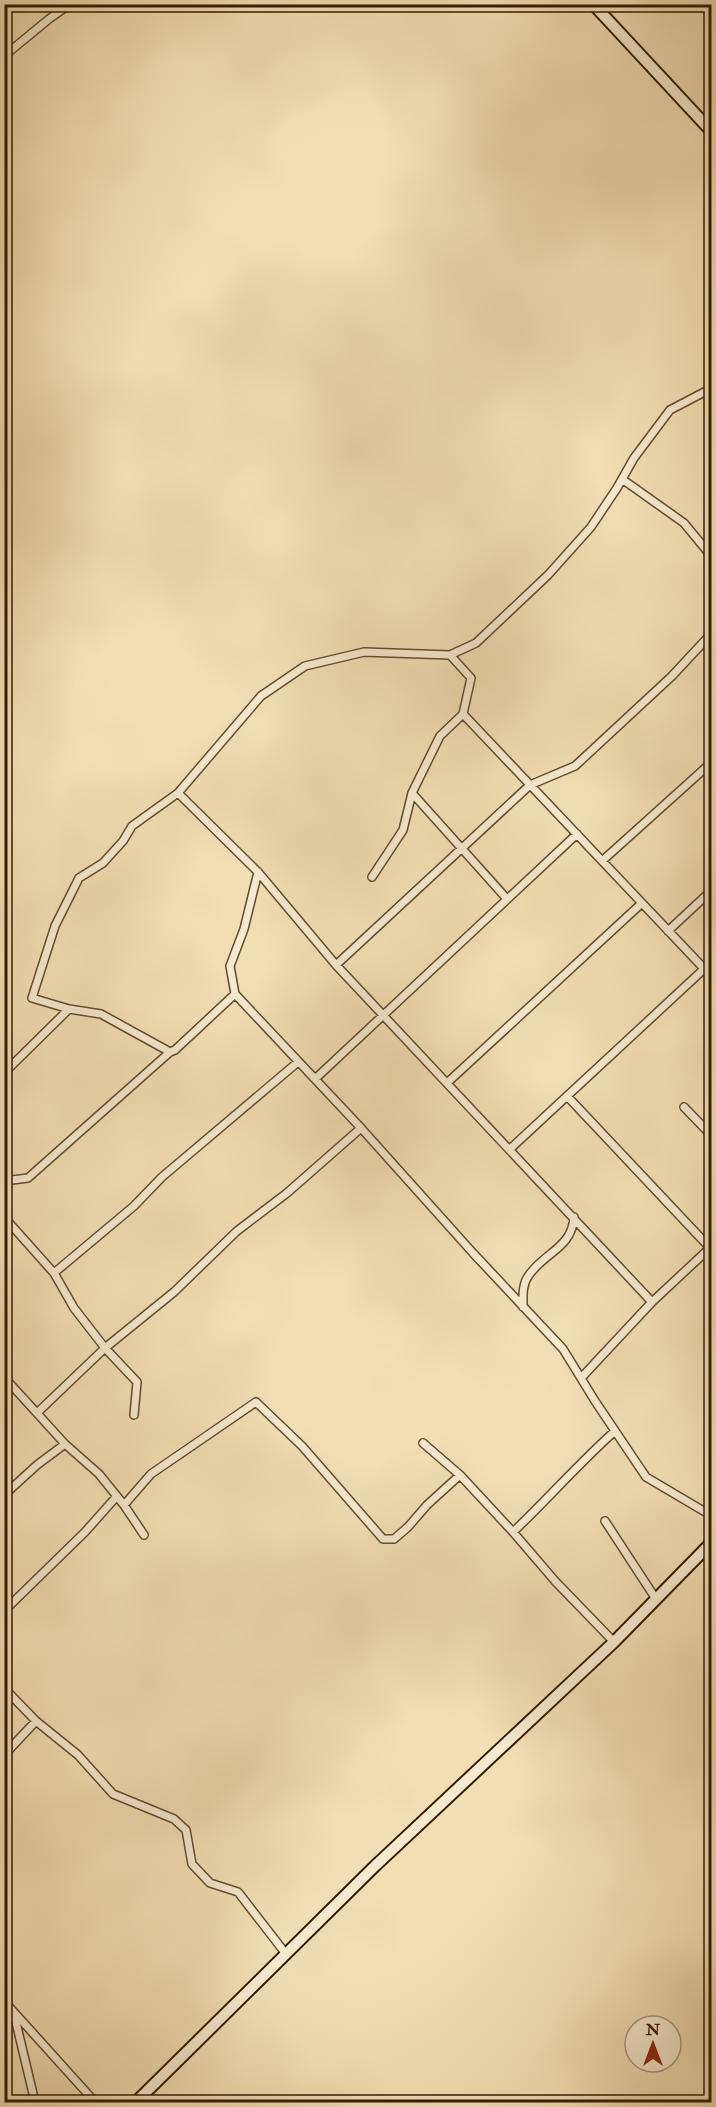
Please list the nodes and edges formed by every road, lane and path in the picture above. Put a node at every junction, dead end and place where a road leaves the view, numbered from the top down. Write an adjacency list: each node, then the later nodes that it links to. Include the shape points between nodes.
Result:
1 (70, 4): 3 (street)
2 (593, 4): 4 (street)
3 (4, 56)
4 (711, 132)
5 (711, 388): 6 (street, via 670,410)
6 (622, 479): 7 (street, via 684,523); 9 (street, via 591,527 548,575 476,643)
7 (711, 557)
8 (711, 633): 12 (street, via 672,676 575,766)
9 (450, 655): 10 (street, via 471,678); 14 (street, via 364,652 305,666 261,696)
10 (463, 714): 12 (street); 13 (street, via 440,736)
11 (711, 762): 17 (street)
12 (530, 785): 15 (street); 16 (street)
13 (412, 793): 16 (street); 19 (street, via 403,830)
14 (178, 794): 18 (street); 28 (street, via 132,826 103,863 79,878 55,926 32,998)
15 (577, 834): 17 (street); 21 (street)
16 (462, 848): 21 (street); 24 (street)
17 (602, 861): 22 (street)
18 (258, 872): 24 (street); 27 (street, via 230,966)
19 (372, 877)
20 (711, 890): 23 (street)
21 (507, 899): 29 (street)
22 (642, 903): 23 (street); 34 (street)
23 (668, 931): 25 (street)
24 (336, 965): 29 (street)
25 (704, 969): 26 (street); 35 (street)
26 (711, 977)
27 (235, 994): 30 (street); 31 (street)
28 (69, 1009): 30 (street, via 101,1014); 32 (street)
29 (383, 1015): 33 (street); 34 (street)
30 (170, 1052): 40 (street, via 28,1178)
31 (298, 1062): 33 (street); 44 (street)
32 (4, 1073)
33 (315, 1079): 37 (street)
34 (447, 1083): 39 (street)
35 (567, 1096): 39 (street); 43 (street)
36 (684, 1107): 38 (street)
37 (361, 1128): 46 (street); 47 (street)
38 (711, 1136)
39 (510, 1149): 42 (street)
40 (4, 1181)
41 (4, 1217): 44 (street)
42 (574, 1217): 45 (street); 46 (street, via 568,1239 528,1276)
43 (711, 1248): 45 (street)
44 (54, 1273): 47 (street, via 74,1308)
45 (652, 1302): 49 (street)
46 (523, 1307): 49 (street, via 563,1349)
47 (105, 1348): 50 (street); 51 (street, via 137,1382)
48 (4, 1377): 50 (street)
49 (582, 1377): 52 (street)
50 (38, 1412): 54 (street)
51 (134, 1415)
52 (615, 1431): 59 (street, via 646,1477); 61 (street)
53 (423, 1443): 55 (street)
54 (65, 1444): 56 (street); 57 (street)
55 (460, 1475): 58 (street, via 394,1539 384,1539 302,1446 256,1402 151,1474); 61 (street)
56 (4, 1495)
57 (117, 1496): 58 (street); 65 (street)
58 (124, 1505): 62 (street)
59 (711, 1516)
60 (605, 1521): 64 (street)
61 (513, 1532): 66 (street)
62 (144, 1535)
63 (711, 1542): 64 (street)
64 (656, 1599): 66 (street)
65 (4, 1611)
66 (614, 1642): 70 (street)
67 (4, 1688): 68 (street)
68 (36, 1721): 69 (street); 70 (street, via 78,1755 113,1794 174,1819 186,1830 192,1864 210,1882 238,1892)
69 (4, 1755)
70 (286, 1954): 75 (street)
71 (4, 2001): 72 (street)
72 (14, 2011): 73 (street); 74 (street)
73 (35, 2103)
74 (95, 2103)
75 (136, 2103)

